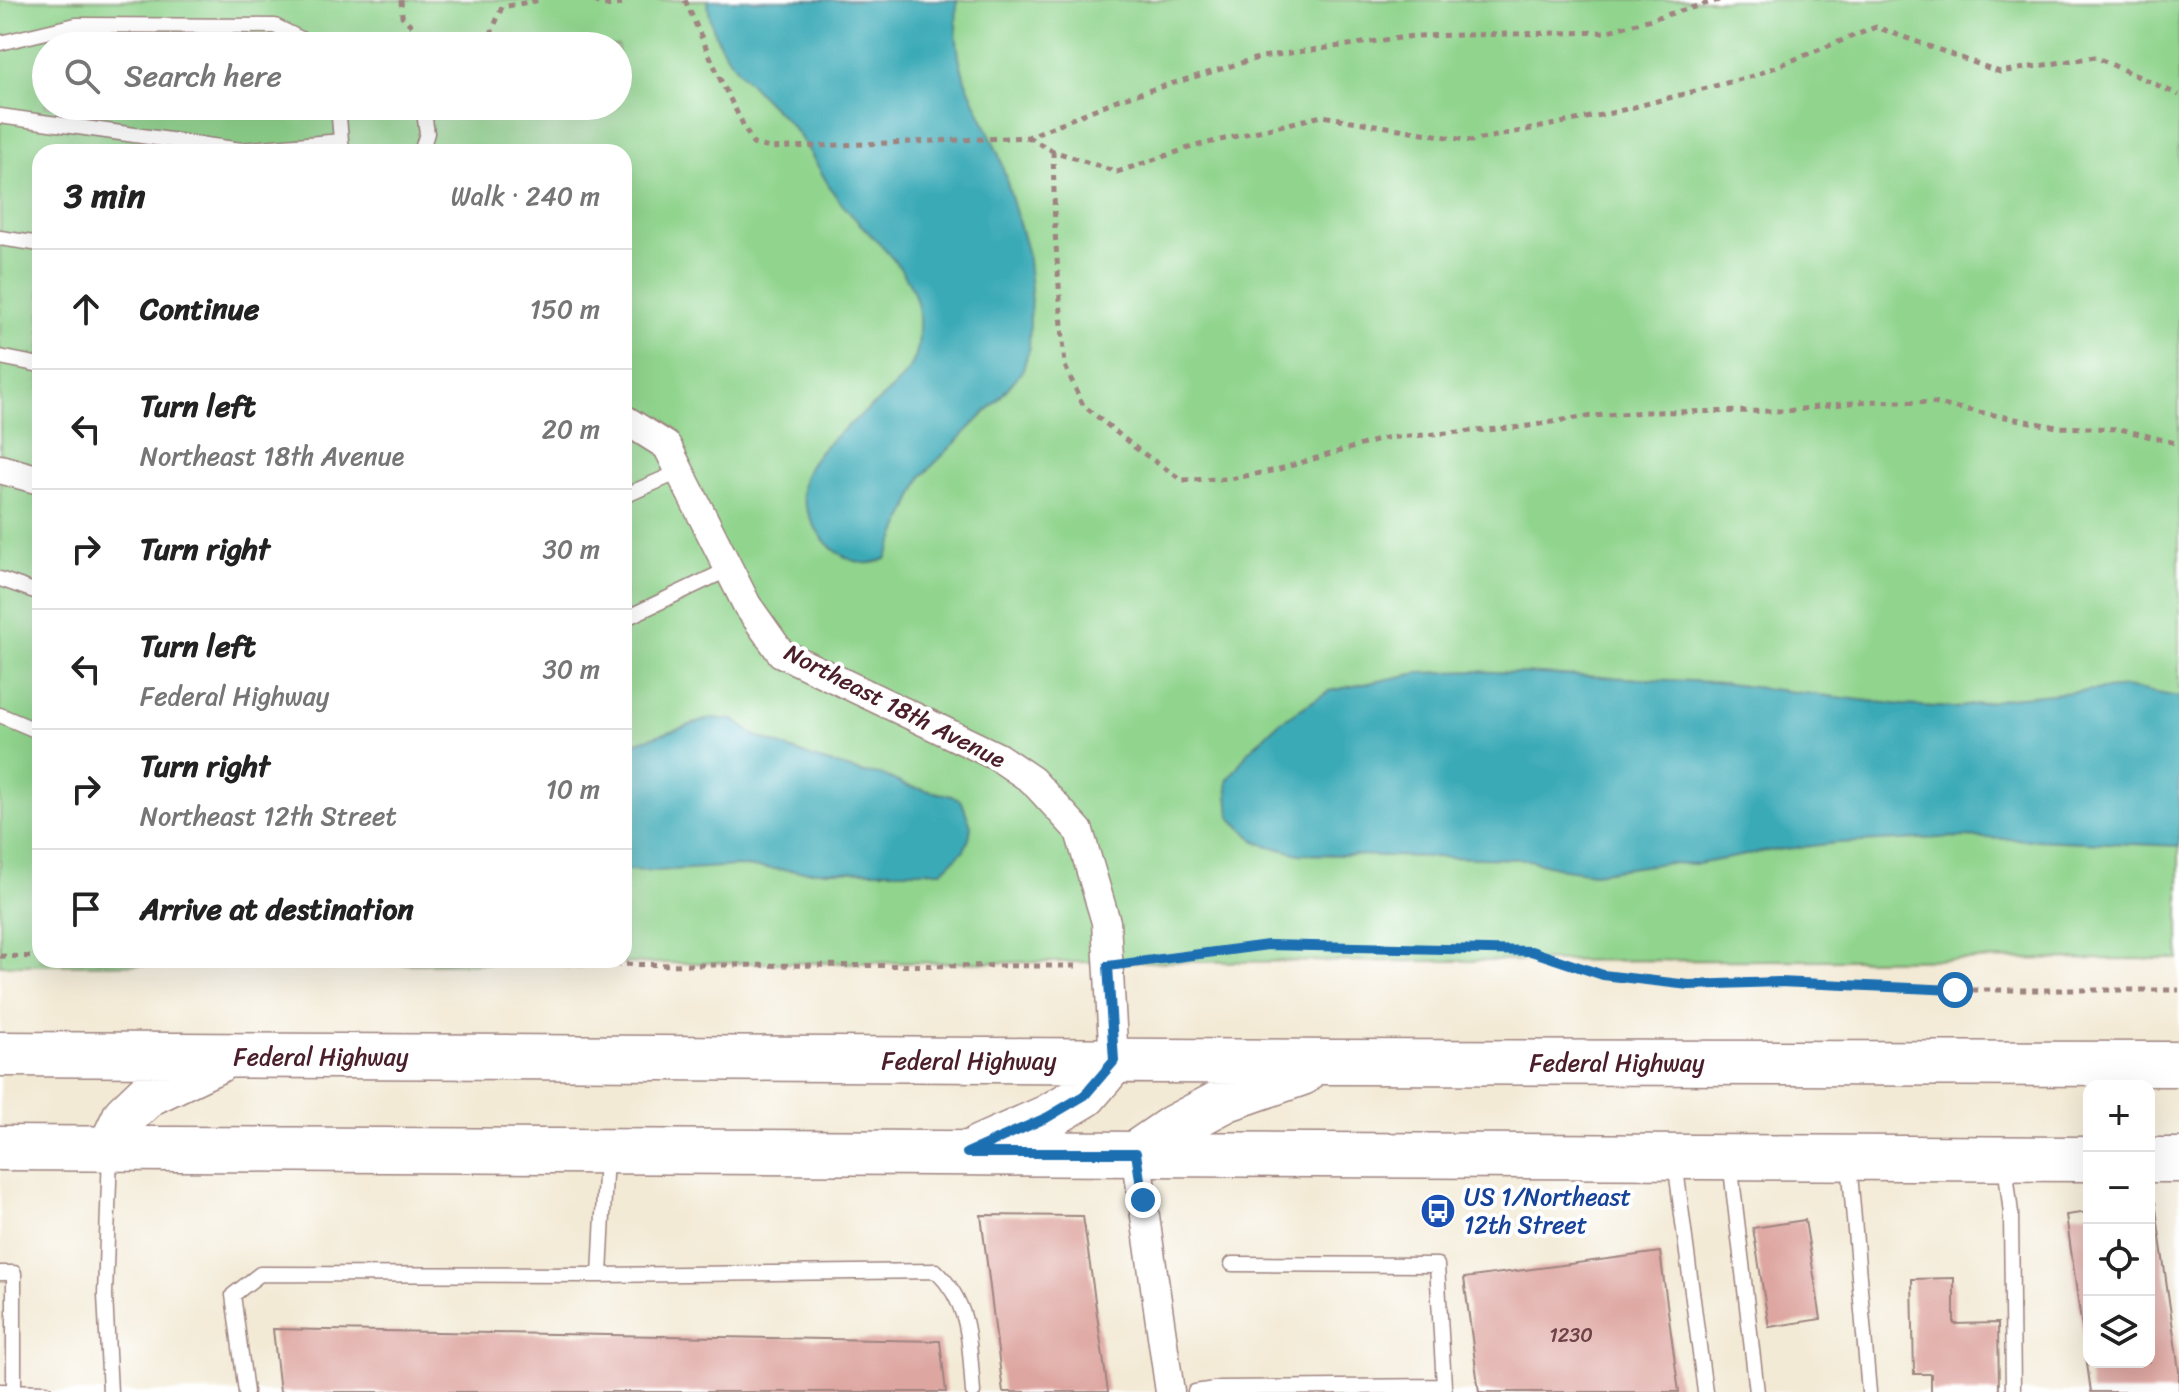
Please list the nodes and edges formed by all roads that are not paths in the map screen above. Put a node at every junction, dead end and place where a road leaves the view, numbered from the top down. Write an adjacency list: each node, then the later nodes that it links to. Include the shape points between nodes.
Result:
1 (46, 32): 2 (lane, via 76,25 275,26)
2 (287, 32)
3 (32, 35): 4 (lane)
4 (0, 43)
5 (0, 116): 8 (lane)
6 (339, 120): 9 (lane)
7 (425, 120): 10 (lane)
8 (198, 144)
9 (342, 144)
10 (424, 144)
11 (0, 238): 12 (lane)
12 (32, 243)
13 (0, 357): 14 (lane)
14 (32, 363)
15 (632, 424): 17 (street, Northeast 18th Avenue, via 667,446)
16 (0, 469): 18 (street)
17 (679, 472): 19 (lane); 20 (street, Northeast 18th Avenue)
18 (32, 478)
19 (632, 493)
20 (729, 569): 23 (lane); 28 (street, Northeast 18th Avenue, via 781,653 998,757 1032,780 1079,831 1106,922)
21 (0, 579): 22 (lane)
22 (32, 590)
23 (632, 615)
24 (0, 715): 25 (lane)
25 (32, 729)
26 (0, 1054): 27 (main road, Federal Highway)
27 (227, 1057): 28 (main road, Federal Highway); 32 (main road, via 148,1094 125,1116)
28 (1114, 1061): 29 (main road, Federal Highway); 34 (main road, via 1085,1095)
29 (1335, 1062): 30 (main road, Federal Highway); 35 (main road, via 1227,1099)
30 (2179, 1064)
31 (0, 1148): 32 (main road)
32 (110, 1148): 33 (main road); 50 (lane, via 105,1295)
33 (606, 1151): 34 (main road); 45 (lane)
34 (967, 1153): 35 (main road)
35 (1136, 1153): 36 (main road); 53 (street)
36 (1674, 1156): 37 (main road); 55 (lane)
37 (1729, 1157): 38 (main road); 56 (lane)
38 (1848, 1158): 39 (main road); 57 (lane)
39 (2004, 1158): 40 (main road); 58 (lane, via 2011,1214)
40 (2083, 1159)
41 (2155, 1160): 42 (main road)
42 (2179, 1160)
43 (1232, 1264): 46 (lane, via 1437,1265)
44 (0, 1273): 48 (lane, via 14,1273)
45 (600, 1275): 51 (lane, via 260,1274 233,1295); 52 (lane, via 936,1271 952,1286 967,1319)
46 (1444, 1389): 54 (lane)
47 (0, 1391): 48 (lane)
48 (14, 1391): 49 (lane)
49 (46, 1392)
50 (110, 1392)
51 (246, 1392)
52 (973, 1392)
53 (1170, 1392)
54 (1195, 1392)
55 (1705, 1392)
56 (1757, 1392)
57 (1869, 1392)
58 (2013, 1392)

